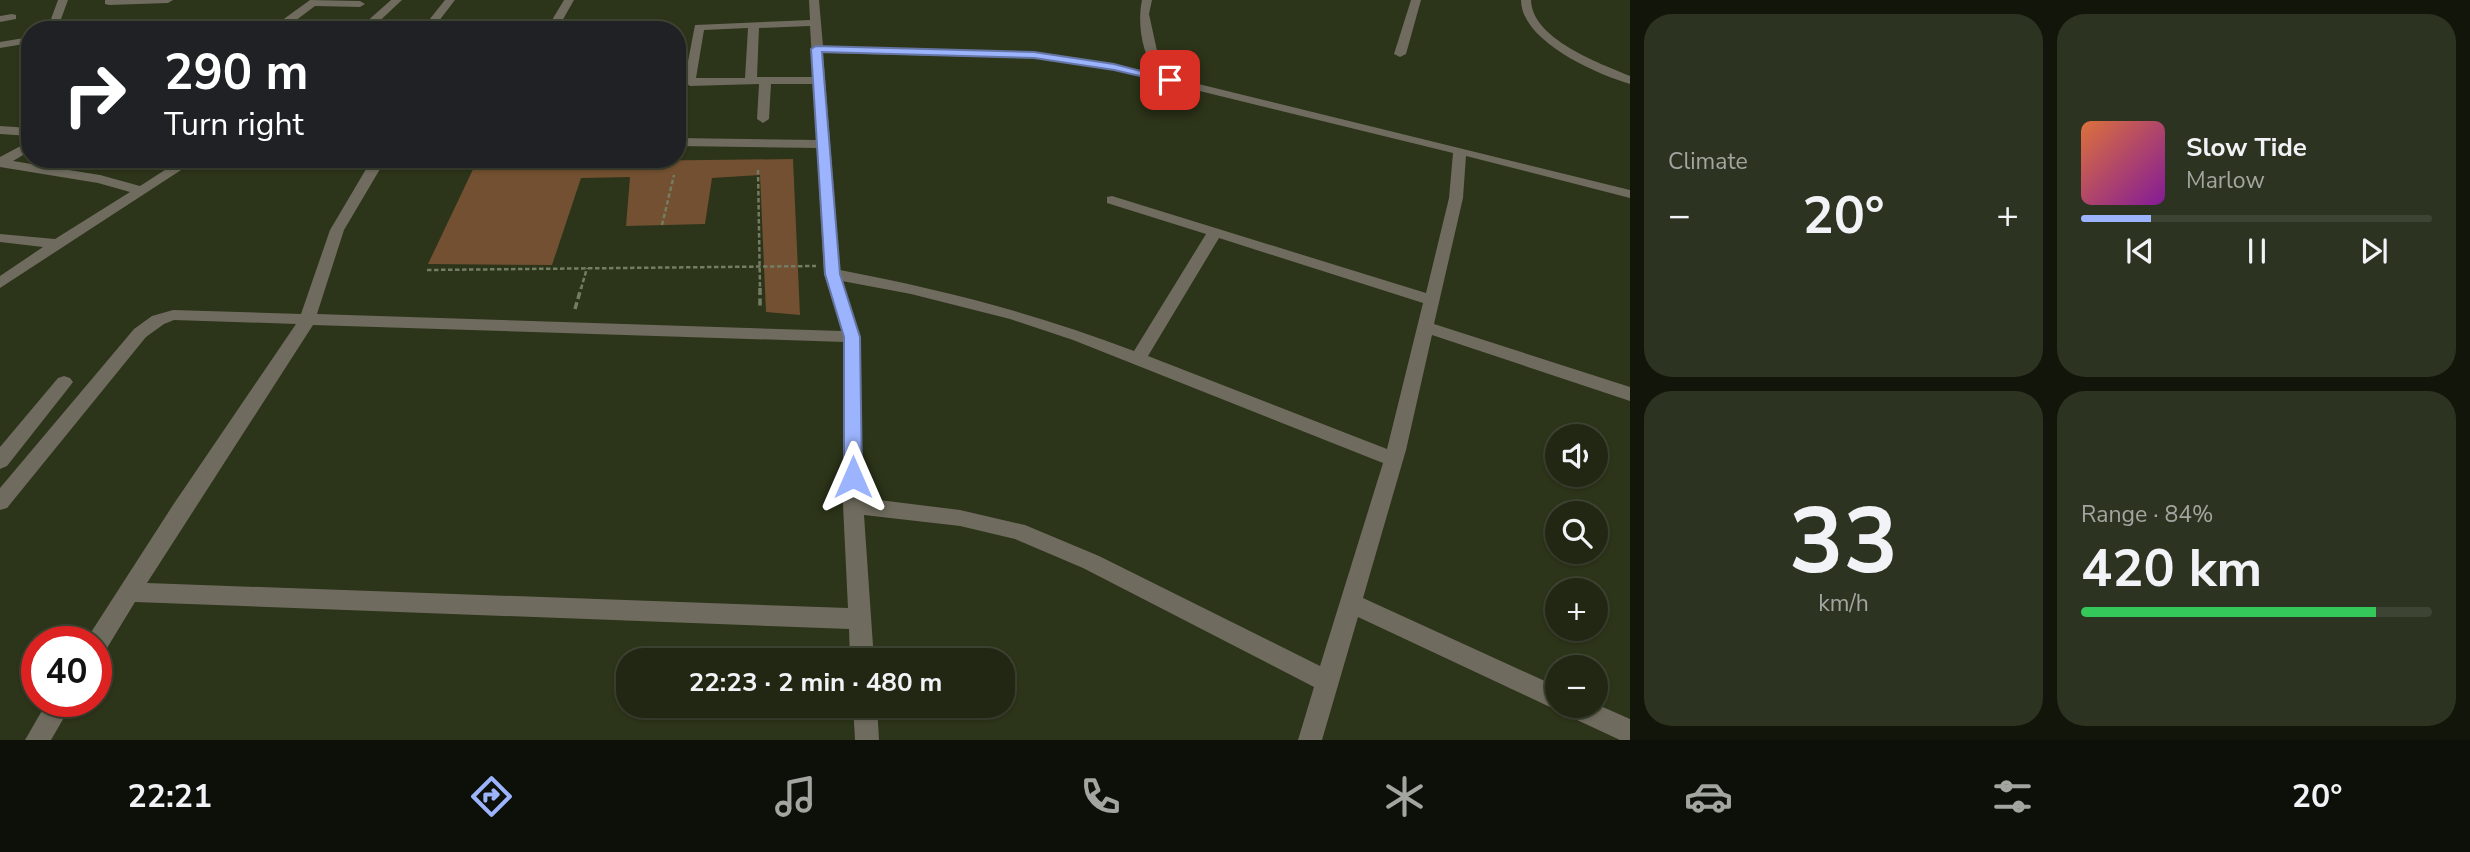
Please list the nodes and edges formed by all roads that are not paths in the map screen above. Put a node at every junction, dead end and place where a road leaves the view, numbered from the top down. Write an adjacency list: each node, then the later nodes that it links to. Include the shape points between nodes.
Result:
1 (63, 0): 13 (street)
2 (164, 0): 11 (street); 14 (street)
3 (397, 0): 16 (street)
4 (450, 0): 17 (street)
5 (569, 0): 18 (street)
6 (814, 0): 19 (street)
7 (1147, 0): 26 (street, via 1144,14 1153,61)
8 (1416, 0): 24 (street)
9 (1526, 0): 27 (street, via 1527,15 1539,29 1572,54)
10 (315, 1): 12 (street); 15 (street)
11 (108, 3)
12 (359, 4)
13 (55, 21)
14 (144, 21)
15 (289, 21)
16 (373, 21)
17 (433, 21)
18 (556, 21)
19 (814, 23): 20 (street); 23 (street)
20 (754, 25): 28 (street); 28 (street, via 699,27 690,82)
21 (21, 42): 22 (street)
22 (0, 45)
23 (816, 49): 25 (street); 26 (street, via 1034,55)
24 (1400, 54)
25 (818, 80): 29 (street); 34 (street)
26 (1170, 80): 36 (street)
27 (1630, 80)
28 (751, 81): 29 (street)
29 (765, 81): 30 (street)
30 (763, 119)
31 (21, 122): 32 (street)
32 (5, 130)
33 (686, 142): 34 (street)
34 (822, 144): 50 (street)
35 (21, 150): 37 (street)
36 (1460, 150): 45 (street); 52 (street, via 1456,198)
37 (0, 163): 38 (street)
38 (21, 167)
39 (27, 168): 43 (street)
40 (48, 168): 43 (street)
41 (178, 168): 44 (street)
42 (374, 168): 53 (street, via 337,230)
43 (43, 171): 44 (street, via 100,179)
44 (141, 191): 49 (street)
45 (1630, 194)
46 (1112, 201): 47 (street)
47 (1215, 233): 52 (street); 56 (street)
48 (0, 238): 49 (street)
49 (58, 244): 51 (street)
50 (832, 270): 55 (street); 56 (street, via 1014,315)
51 (0, 283)
52 (1432, 300): 54 (street)
53 (307, 321): 55 (street); 59 (street, via 189,314 158,320 140,333); 64 (street)
54 (1425, 327): 58 (street); 61 (street)
55 (852, 337): 63 (street)
56 (1138, 359): 61 (street)
57 (64, 382): 60 (street)
58 (1630, 394)
59 (44, 450): 60 (street); 62 (street)
60 (6, 454)
61 (1394, 459): 65 (street)
62 (0, 502)
63 (853, 505): 66 (street); 69 (street, via 960,518 1018,531 1091,562)
64 (130, 592): 66 (street); 67 (street)
65 (1351, 603): 69 (street); 70 (street)
66 (860, 618): 68 (street)
67 (108, 626)
68 (861, 648)
69 (1327, 681): 77 (street)
70 (1545, 693)
71 (52, 717): 75 (street)
72 (866, 718): 76 (street)
73 (1599, 718): 74 (street)
74 (1630, 732)
75 (37, 740)
76 (867, 740)
77 (1310, 740)

